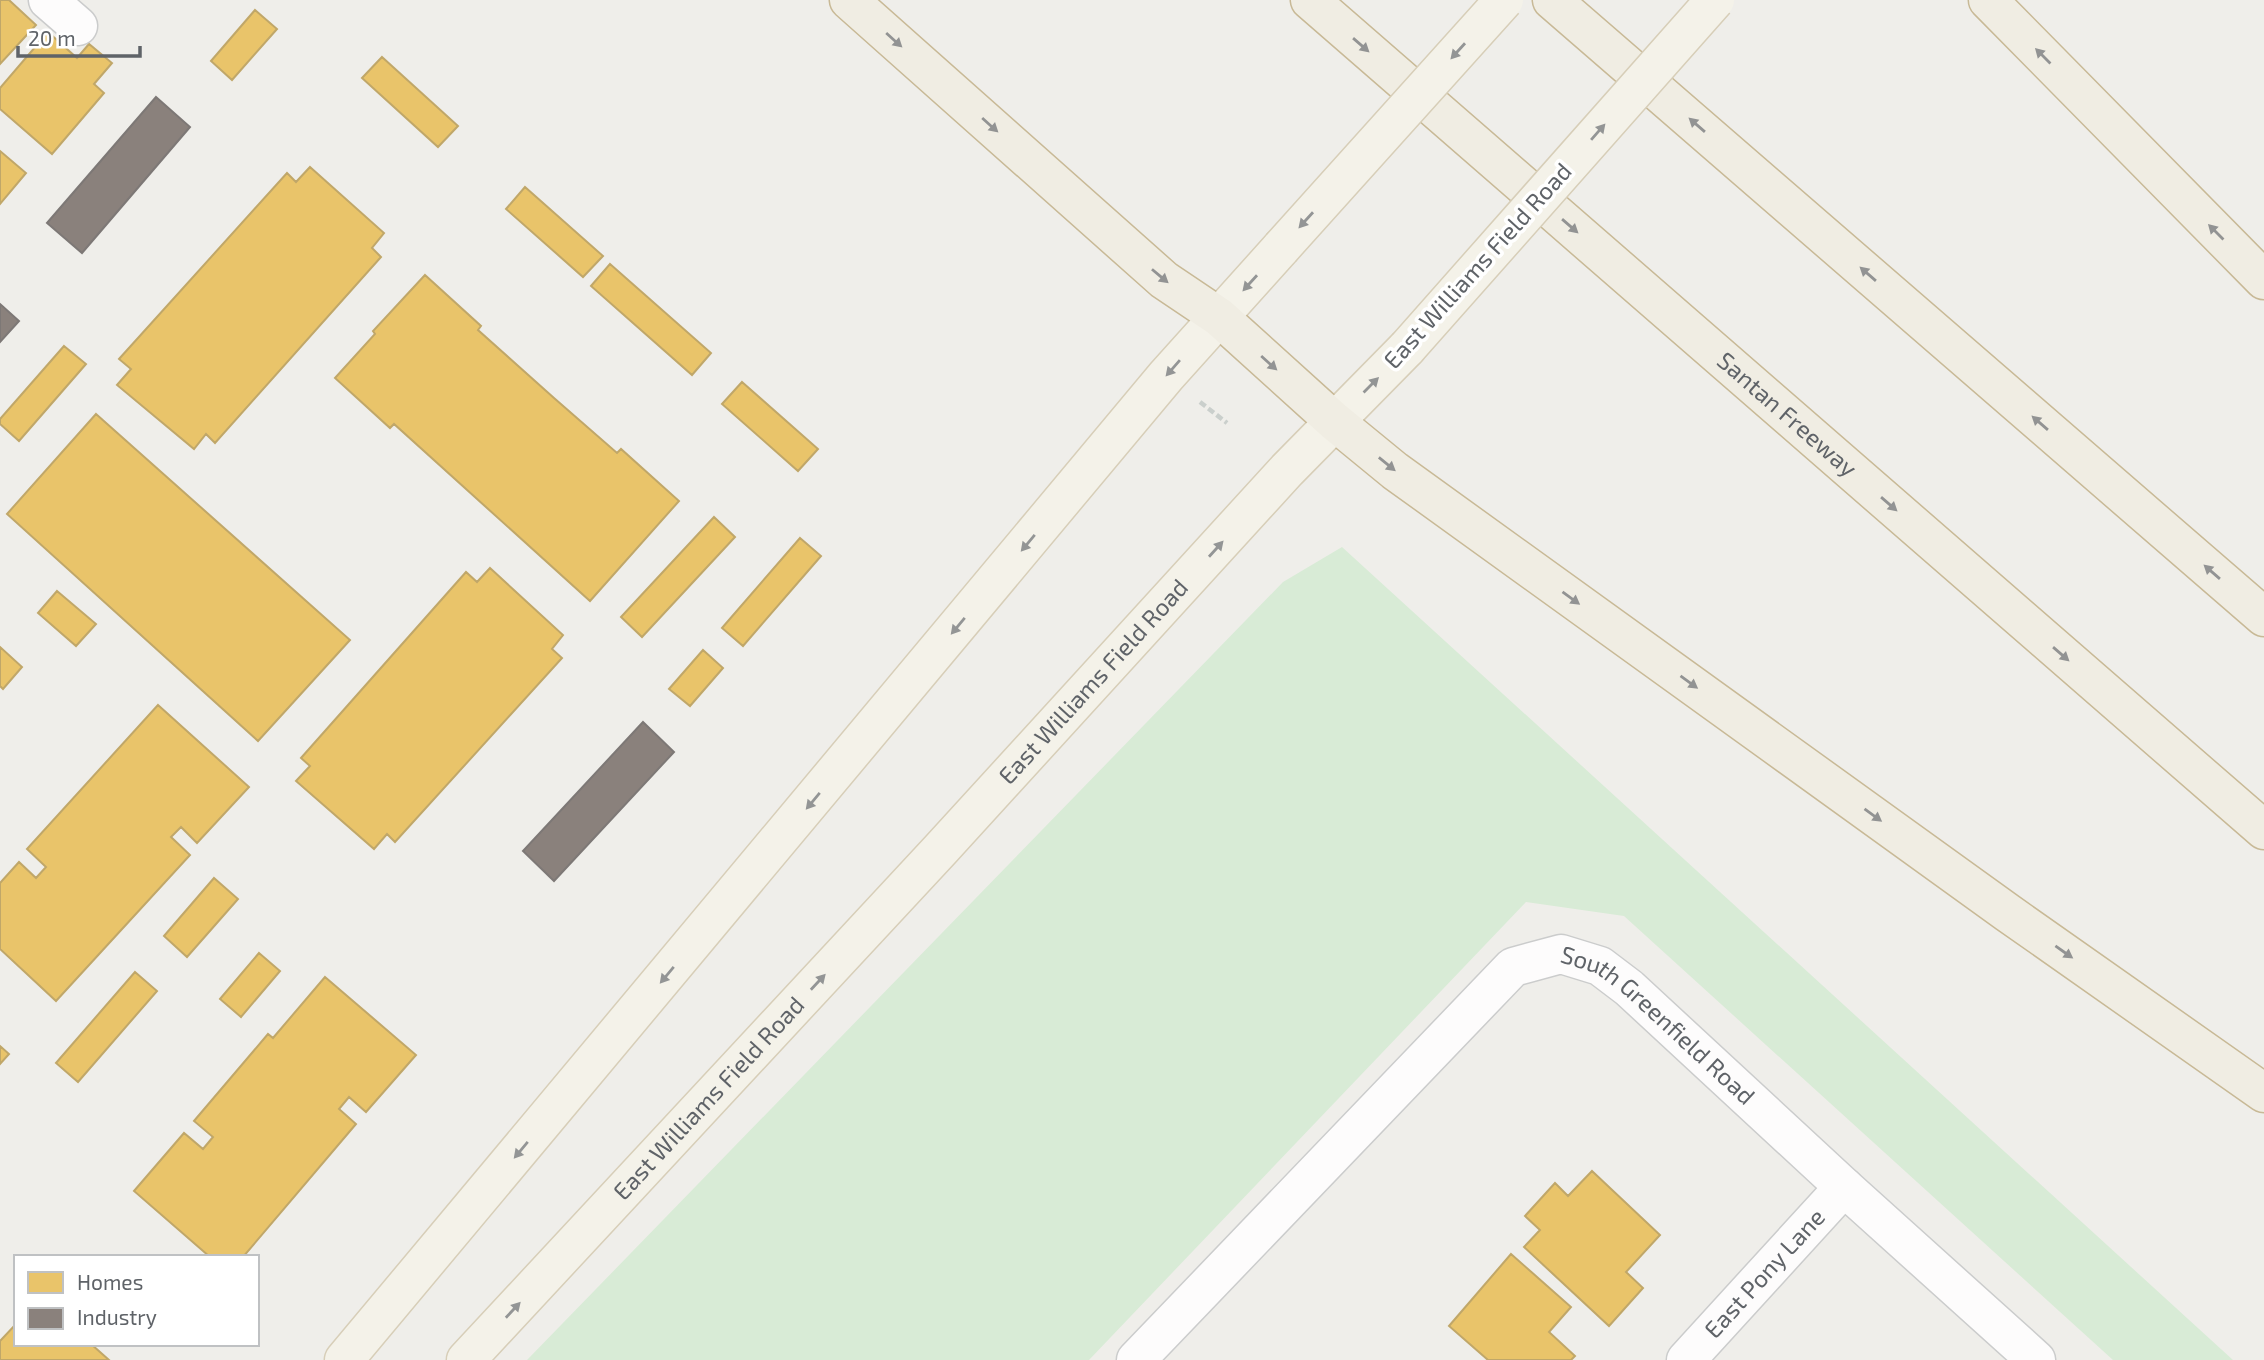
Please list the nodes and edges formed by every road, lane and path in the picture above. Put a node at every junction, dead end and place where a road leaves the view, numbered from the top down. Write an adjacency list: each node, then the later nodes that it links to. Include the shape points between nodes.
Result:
1 (48, 0): 8 (street)
2 (849, 0): 10 (highway, one-way to 10, via 1164,280)
3 (1310, 0): 15 (highway, Santan Freeway, one-way to 15)
4 (1504, 0): 10 (main road, one-way to 10, bridge)
5 (1552, 0): 14 (highway, one-way to 5)
6 (1715, 0): 12 (main road, East Williams Field Road, one-way to 6, bridge, via 1407,348)
7 (1988, 0): 9 (highway, one-way to 7)
8 (78, 26)
9 (2264, 281)
10 (1219, 317): 12 (highway, one-way to 12); 18 (main road, one-way to 18)
11 (1200, 402): 13 (path)
12 (1334, 421): 16 (highway, one-way to 16, via 1395,471); 19 (main road, East Williams Field Road, one-way to 12)
13 (1227, 423)
14 (2264, 617)
15 (2264, 830)
16 (2264, 1093)
17 (1844, 1187): 20 (street, South Greenfield Road, via 1600,965 1562,954 1535,960 1513,967); 21 (street, East Pony Lane); 22 (street, South Greenfield Road)
18 (344, 1360)
19 (466, 1360)
20 (1136, 1360)
21 (1686, 1360)
22 (2036, 1360)

